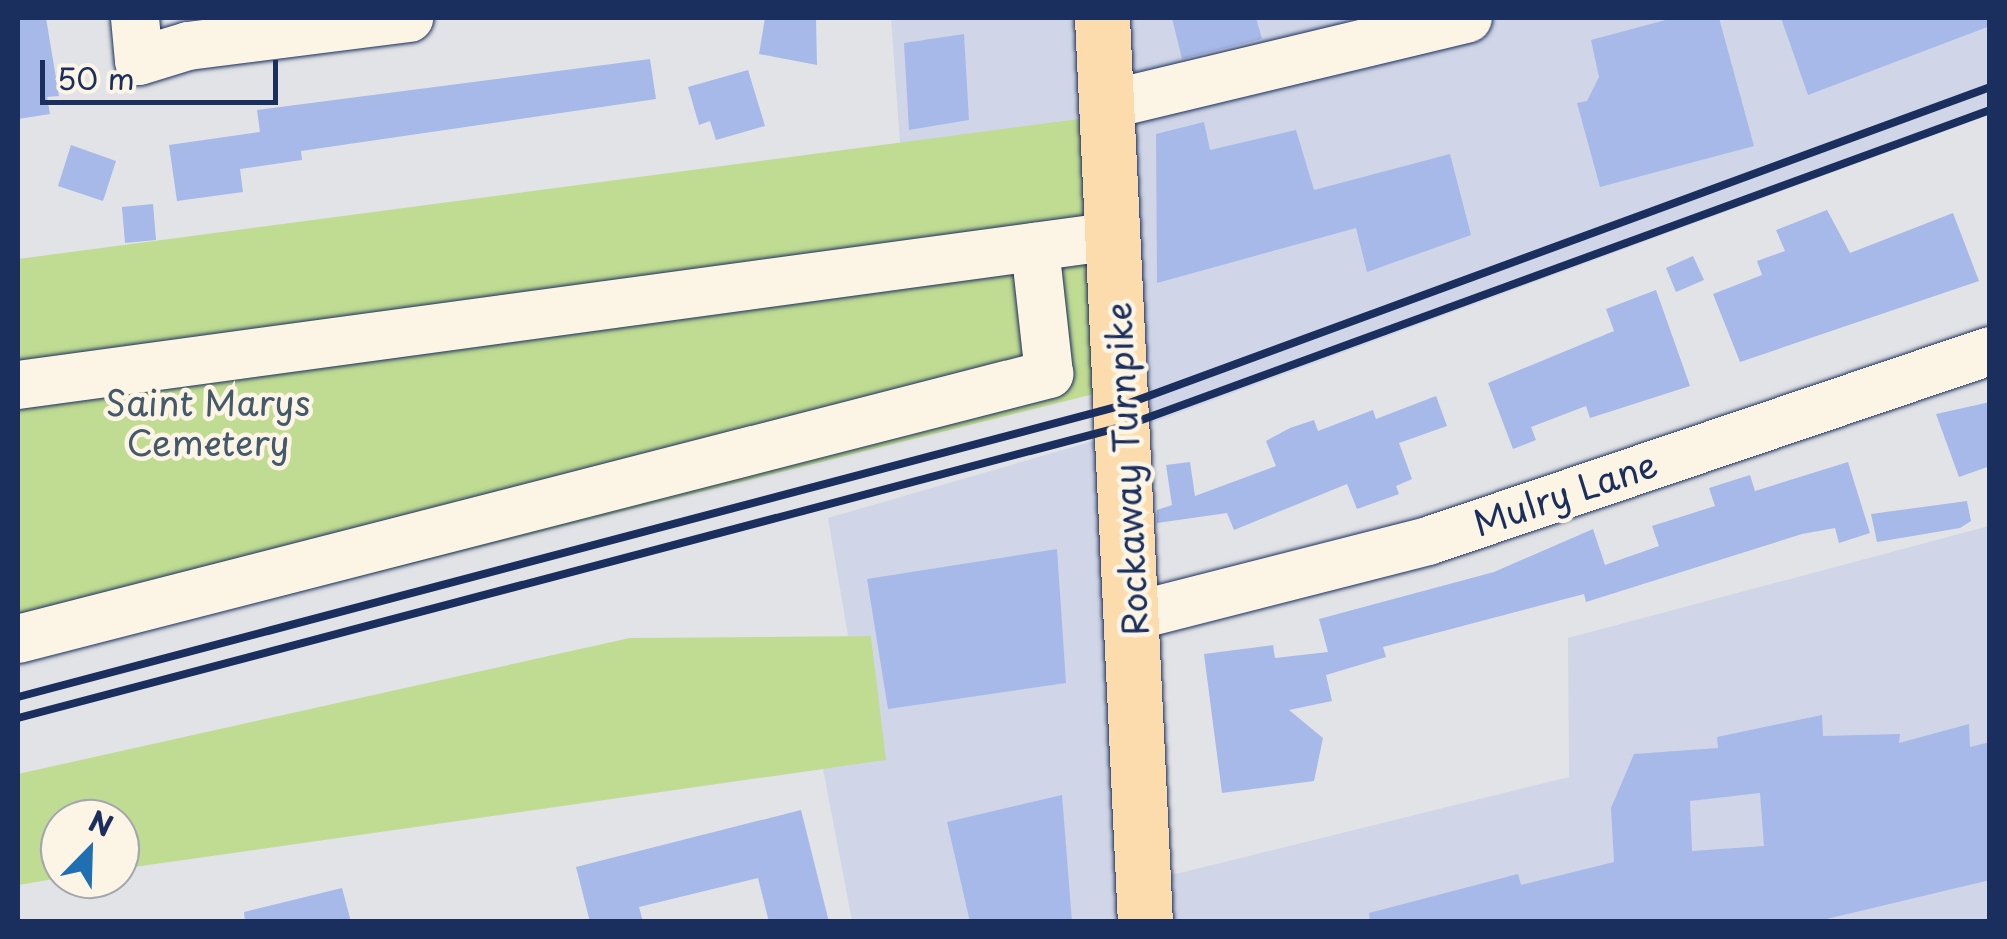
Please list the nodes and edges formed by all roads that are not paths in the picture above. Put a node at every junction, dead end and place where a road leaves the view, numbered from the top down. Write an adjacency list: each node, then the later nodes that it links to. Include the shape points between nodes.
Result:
1 (136, 18): 2 (street, via 139,62 188,46)
2 (409, 18)
3 (1102, 18): 5 (main road, Rockaway Turnpike)
4 (1468, 18): 5 (street)
5 (1107, 105): 6 (main road, Rockaway Turnpike)
6 (1114, 236): 7 (street); 10 (main road, Rockaway Turnpike)
7 (1035, 246): 9 (street); 11 (street, via 1049,374)
8 (1990, 351): 10 (street, Mulry Lane, via 1428,541)
9 (18, 386)
10 (1134, 616): 12 (main road, Rockaway Turnpike)
11 (18, 639)
12 (1145, 922)

